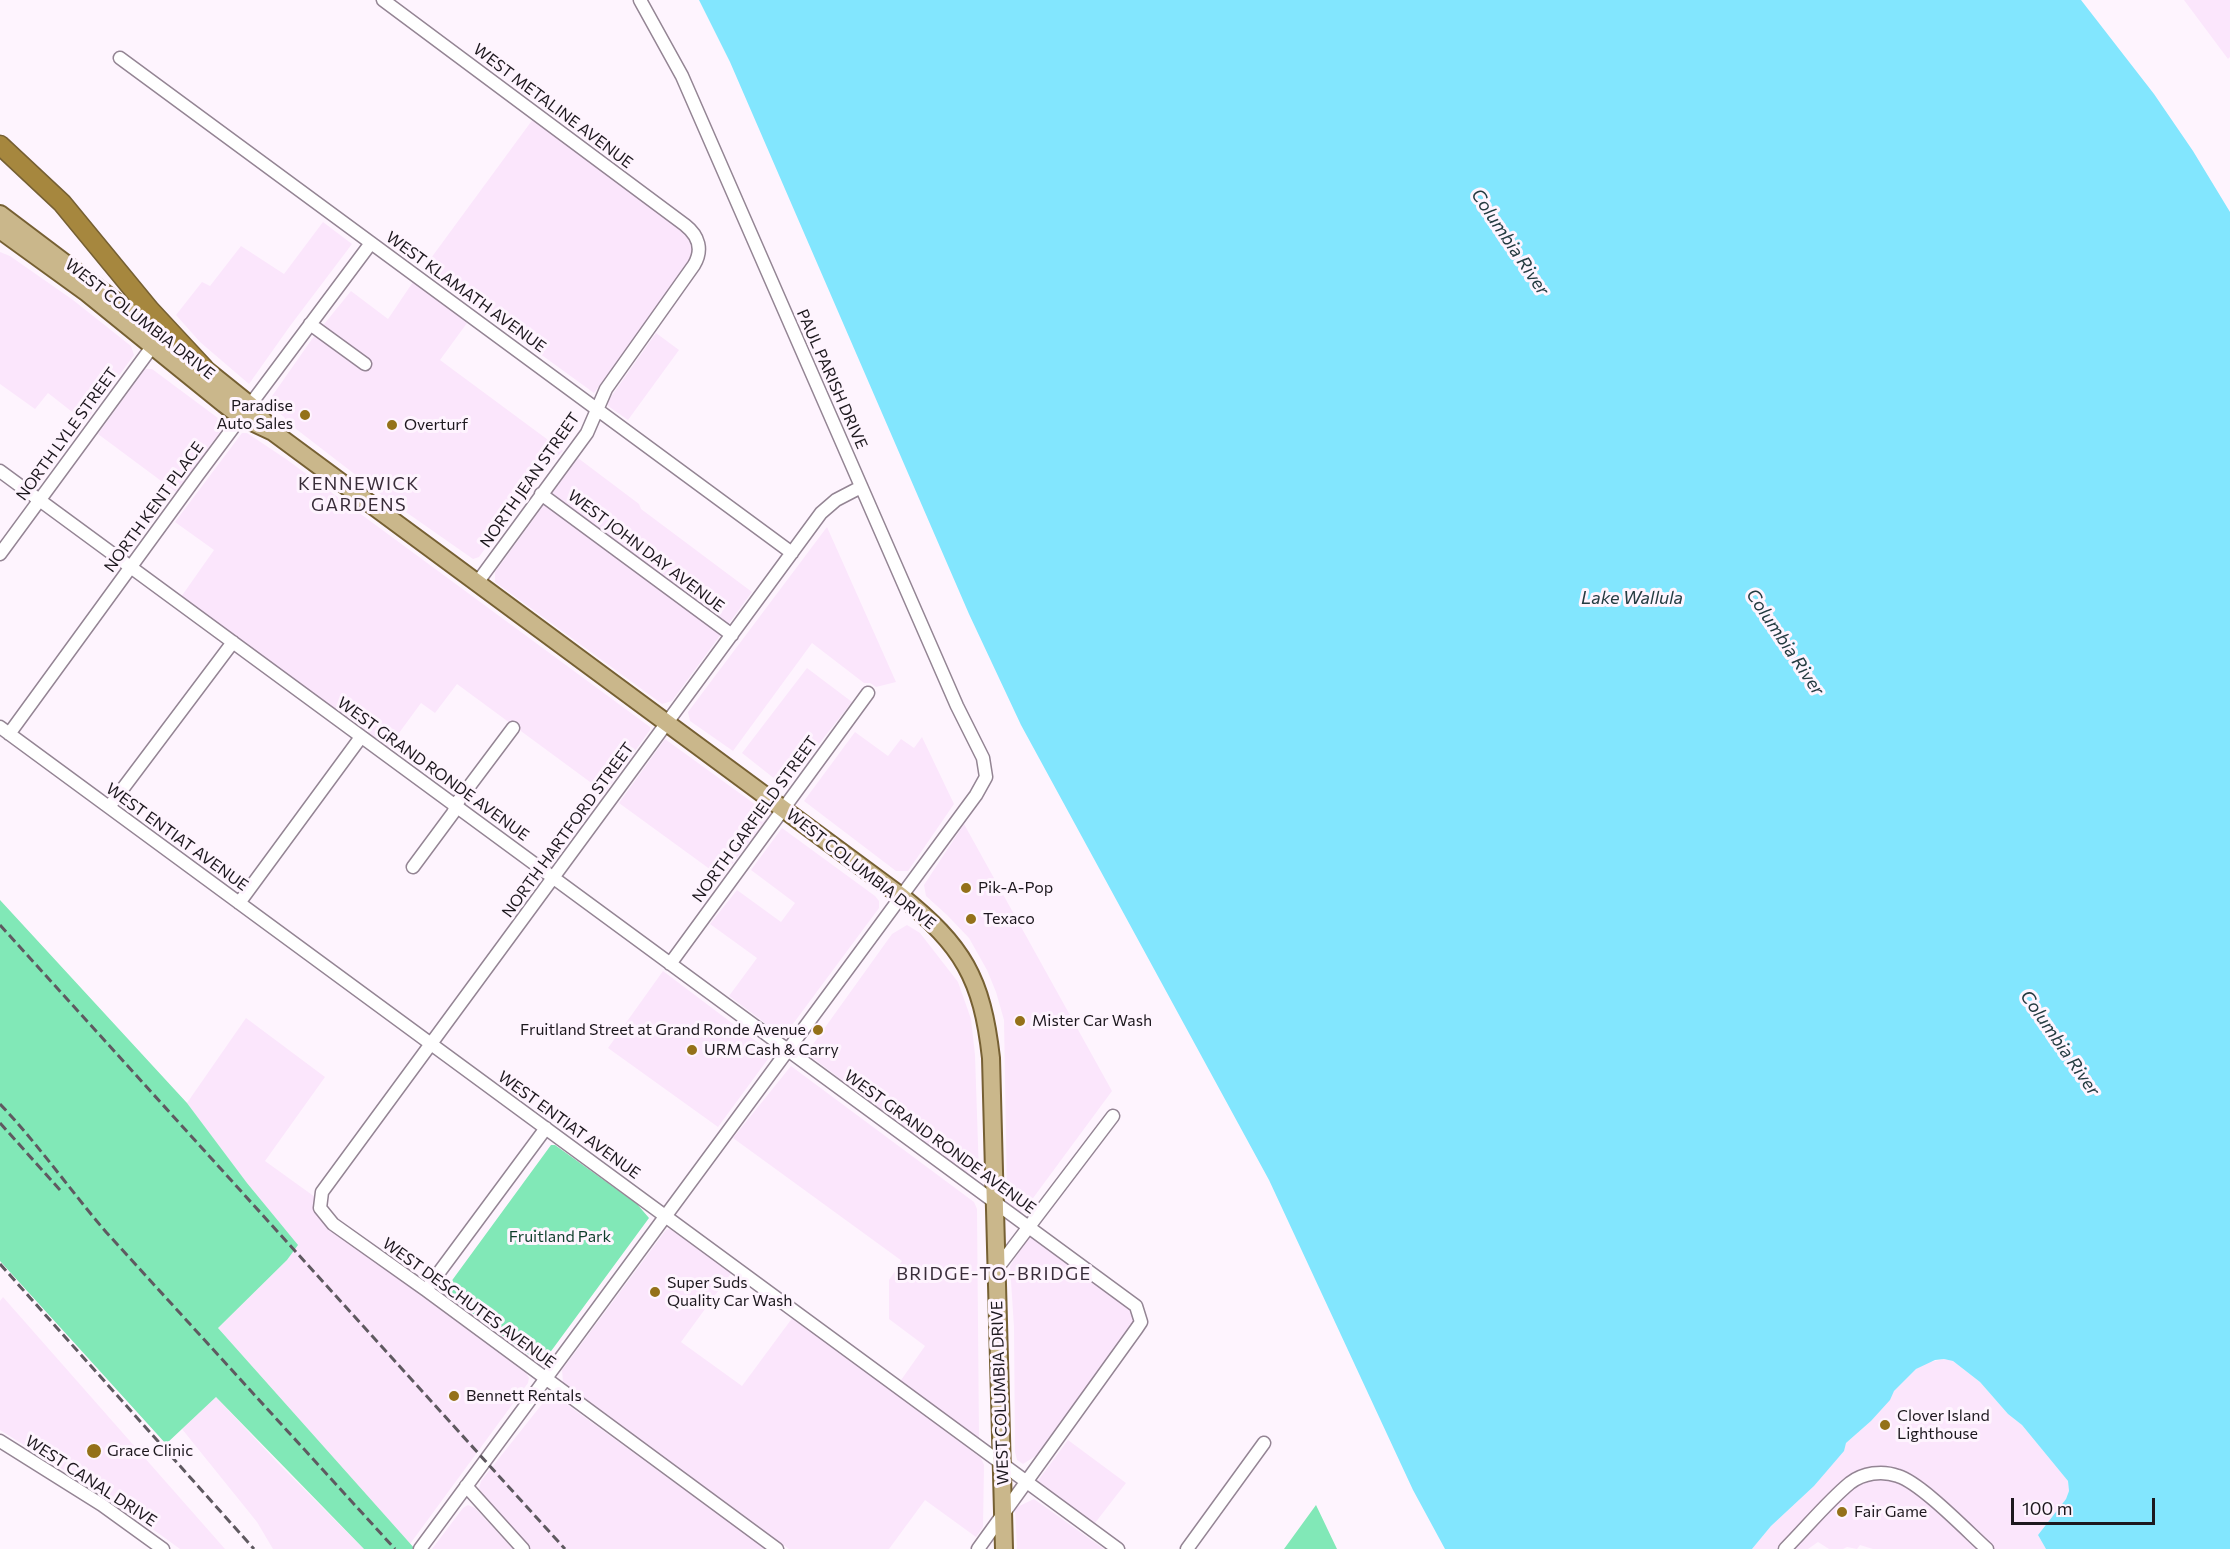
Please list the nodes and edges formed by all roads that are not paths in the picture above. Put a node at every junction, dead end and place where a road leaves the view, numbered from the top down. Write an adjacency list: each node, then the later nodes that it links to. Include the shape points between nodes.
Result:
1 (383, 0): 8 (street, WEST METALINE AVENUE, via 678,220)
2 (640, 0): 16 (street, PAUL PARISH DRIVE, via 691,96)
3 (120, 58): 7 (street, WEST KLAMATH AVENUE)
4 (0, 145): 12 (highway, via 62,203 156,317)
5 (0, 214): 10 (main road, WEST COLUMBIA DRIVE)
6 (0, 230): 10 (main road, WEST COLUMBIA DRIVE)
7 (371, 243): 9 (street, NORTH KENT PLACE); 13 (street, WEST KLAMATH AVENUE)
8 (698, 243): 13 (street, NORTH JEAN STREET, via 694,265 606,389)
9 (310, 324): 11 (street); 14 (street, NORTH KENT PLACE)
10 (157, 340): 12 (main road, WEST COLUMBIA DRIVE); 14 (main road, WEST COLUMBIA DRIVE); 18 (street, NORTH LYLE STREET)
11 (365, 364)
12 (204, 368): 14 (main road, WEST COLUMBIA DRIVE)
13 (597, 409): 17 (street, NORTH JEAN STREET, via 587,433); 19 (street, WEST KLAMATH AVENUE)
14 (245, 411): 21 (street, NORTH KENT PLACE); 22 (main road, WEST COLUMBIA DRIVE)
15 (0, 471): 18 (street, WEST GRAND RONDE AVENUE)
16 (861, 487): 19 (street, NORTH HARTFORD STREET, via 825,508); 35 (street, PAUL PARISH DRIVE, via 982,758 986,775 981,789)
17 (542, 494): 22 (street, NORTH JEAN STREET); 23 (street, WEST JOHN DAY AVENUE)
18 (39, 500): 20 (street, NORTH LYLE STREET); 21 (street, WEST GRAND RONDE AVENUE)
19 (792, 553): 23 (street, NORTH HARTFORD STREET)
20 (0, 554)
21 (130, 567): 24 (street, WEST GRAND RONDE AVENUE); 28 (street, NORTH KENT PLACE)
22 (477, 583): 26 (main road, WEST COLUMBIA DRIVE)
23 (732, 635): 26 (street, NORTH HARTFORD STREET)
24 (232, 642): 29 (street, WEST GRAND RONDE AVENUE); 30 (street)
25 (868, 693): 32 (street, NORTH GARFIELD STREET)
26 (667, 723): 32 (main road, WEST COLUMBIA DRIVE); 34 (street, NORTH HARTFORD STREET)
27 (513, 728): 31 (street)
28 (4, 730): 30 (street, WEST ENTIAT AVENUE)
29 (361, 737): 31 (street, WEST GRAND RONDE AVENUE); 36 (street)
30 (109, 807): 36 (street, WEST ENTIAT AVENUE)
31 (456, 807): 33 (street); 34 (street, WEST GRAND RONDE AVENUE)
32 (783, 809): 35 (main road, WEST COLUMBIA DRIVE); 37 (street, NORTH GARFIELD STREET)
33 (413, 867)
34 (553, 878): 37 (street, WEST GRAND RONDE AVENUE); 38 (street, NORTH HARTFORD STREET)
35 (901, 896): 39 (street); 42 (main road, WEST COLUMBIA DRIVE, via 951,942 981,1002 991,1058)
36 (239, 903): 38 (street, WEST ENTIAT AVENUE)
37 (670, 964): 39 (street, WEST GRAND RONDE AVENUE)
38 (430, 1044): 41 (street, WEST ENTIAT AVENUE); 43 (street, NORTH HARTFORD STREET, via 322,1192)
39 (788, 1050): 42 (street, WEST GRAND RONDE AVENUE); 44 (street)
40 (1113, 1116): 45 (street)
41 (546, 1128): 44 (street, WEST ENTIAT AVENUE); 47 (street)
42 (994, 1203): 45 (street, WEST GRAND RONDE AVENUE); 46 (main road, WEST COLUMBIA DRIVE)
43 (320, 1208): 47 (street, WEST DESCHUTES AVENUE, via 325,1217 355,1241)
44 (665, 1216): 48 (street); 51 (street, WEST ENTIAT AVENUE)
45 (1029, 1227): 46 (street); 52 (street, WEST GRAND RONDE AVENUE, via 1136,1306 1140,1322)
46 (996, 1270): 51 (main road, WEST COLUMBIA DRIVE)
47 (426, 1290): 48 (street, WEST DESCHUTES AVENUE)
48 (546, 1378): 53 (street); 58 (street, WEST DESCHUTES AVENUE)
49 (0, 1442): 55 (street, WEST CANAL DRIVE, via 102,1505)
50 (1264, 1443): 62 (street)
51 (1001, 1463): 52 (street, WEST ENTIAT AVENUE); 54 (main road, WEST COLUMBIA DRIVE)
52 (1026, 1483): 54 (street); 61 (street, WEST ENTIAT AVENUE)
53 (466, 1486): 56 (street); 57 (street)
54 (1003, 1514): 59 (street); 60 (main road, WEST COLUMBIA DRIVE)
55 (163, 1549)
56 (420, 1549)
57 (523, 1549)
58 (777, 1549)
59 (978, 1549)
60 (1004, 1549)
61 (1119, 1549)
62 (1187, 1549)
63 (1785, 1549): 64 (street, via 1850,1483 1880,1473 1897,1475 1913,1484)
64 (1987, 1549)

